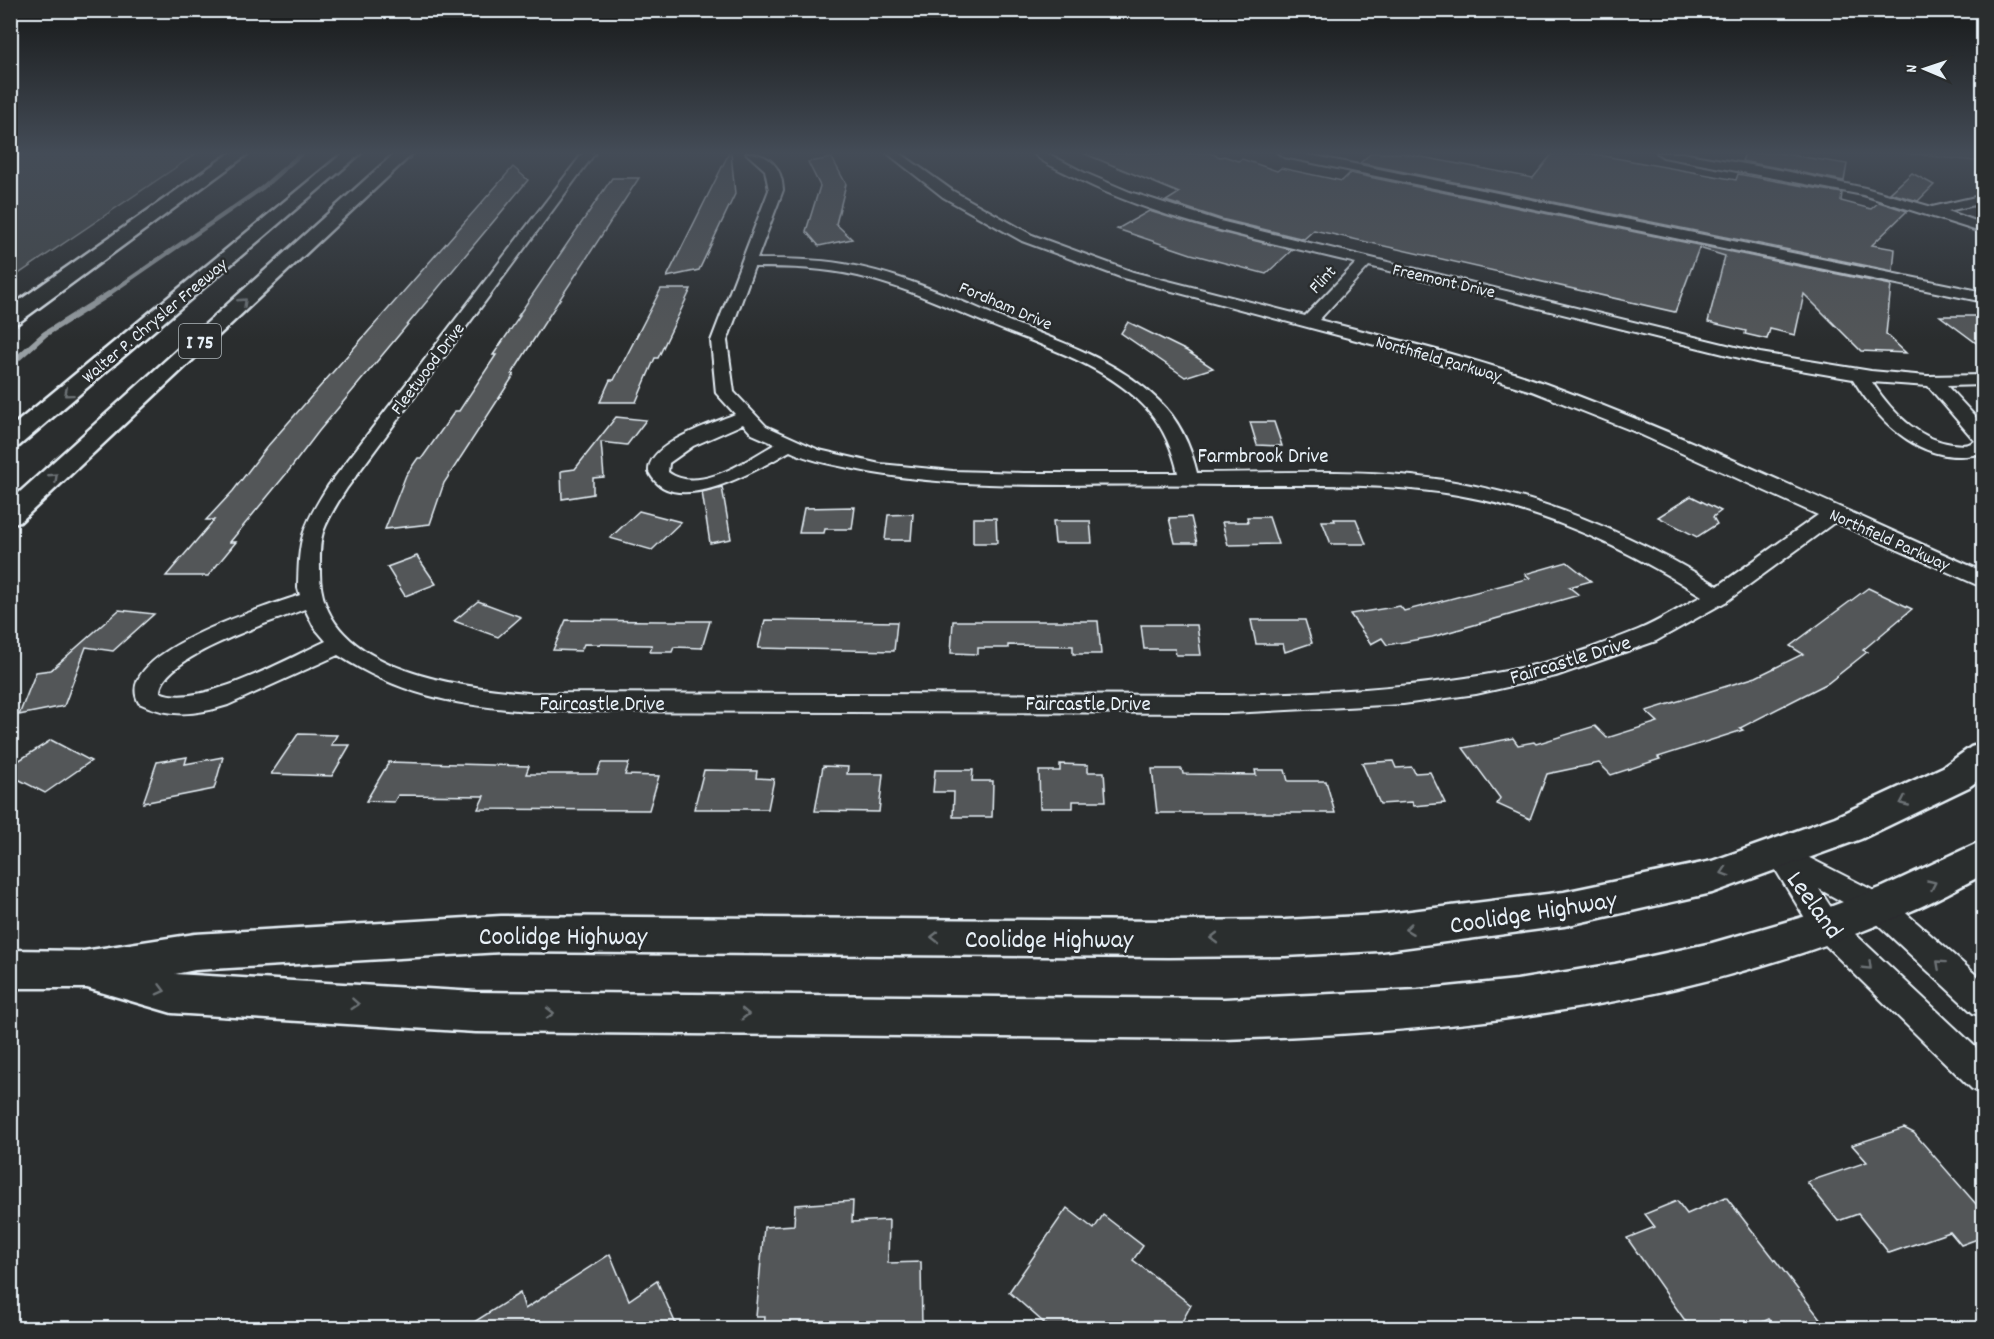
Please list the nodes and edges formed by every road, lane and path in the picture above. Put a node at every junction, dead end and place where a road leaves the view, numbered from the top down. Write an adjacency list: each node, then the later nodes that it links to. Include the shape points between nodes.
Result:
1 (154, 215): 14 (main road)
2 (279, 215): 20 (main road, Walter P. Chrysler Freeway / I 75, one-way to 20)
3 (337, 215): 25 (main road, I 75, one-way to 3)
4 (543, 215): 28 (street, Fleetwood Drive, via 324,508 309,545)
5 (768, 215): 12 (street, Farmbrook Drive)
6 (987, 215): 15 (street, Northfield Parkway, via 1027,238 1128,275)
7 (1187, 215): 11 (street, Freemont Drive)
8 (1587, 215): 13 (street)
9 (1949, 215): 10 (street)
10 (1983, 229)
11 (1365, 262): 15 (street, Flint); 16 (street, Freemont Drive, via 1760,358)
12 (750, 263): 19 (street, Farmbrook Drive, via 717,354 724,391); 23 (street, Fordham Drive, via 811,265 880,276 1098,365 1133,387 1165,420 1179,444)
13 (1983, 297)
14 (10, 318)
15 (1308, 323): 24 (street, Northfield Parkway, via 1538,387 1640,427)
16 (1860, 376): 18 (street, Freemont Drive); 21 (street, via 1908,435 1956,450 1977,449)
17 (1983, 380): 18 (street, Freemont Drive)
18 (1934, 382): 21 (street, via 1980,433)
19 (744, 417): 22 (street, Farmbrook Drive); 22 (street, via 666,454 660,461 659,474 672,484 683,486 710,483)
20 (10, 441)
21 (1983, 442)
22 (788, 445): 23 (street, Farmbrook Drive, via 824,459 897,473)
23 (1189, 479): 27 (street, Farmbrook Drive, via 1386,480 1489,494 1609,535)
24 (1834, 513): 26 (street, Northfield Parkway); 27 (street, Faircastle Drive)
25 (10, 516)
26 (1983, 581)
27 (1719, 596): 30 (street, Faircastle Drive, via 1648,635 1548,670 1403,695 1318,701 1170,704 491,700 425,688 368,663)
28 (310, 599): 29 (street, Fleetwood Drive); 30 (street, via 171,657 149,682 148,697 162,705 182,708 201,704)
29 (321, 621): 30 (street, Faircastle Drive)
30 (341, 644)
31 (1983, 756): 32 (main road, Coolidge Highway, one-way to 32, via 1956,777 1922,794)
32 (1780, 854): 34 (street, Leeland); 35 (street, Leeland); 37 (main road, Coolidge Highway, one-way to 37, via 1712,877 1564,909 1379,933 1168,939 501,933 195,952)
33 (1983, 856): 34 (main road, Coolidge Highway, one-way to 33)
34 (1880, 908): 35 (main road, Coolidge Highway); 38 (street, Leeland, one-way to 34)
35 (1827, 927): 37 (main road, Coolidge Highway, one-way to 35, via 172,993 476,1012 1294,1018 1394,1013 1574,991 1745,952); 39 (street, Leeland, one-way to 39)
36 (10, 969): 37 (main road, Coolidge Highway)
37 (84, 970)
38 (1983, 1003)
39 (1983, 1078)

